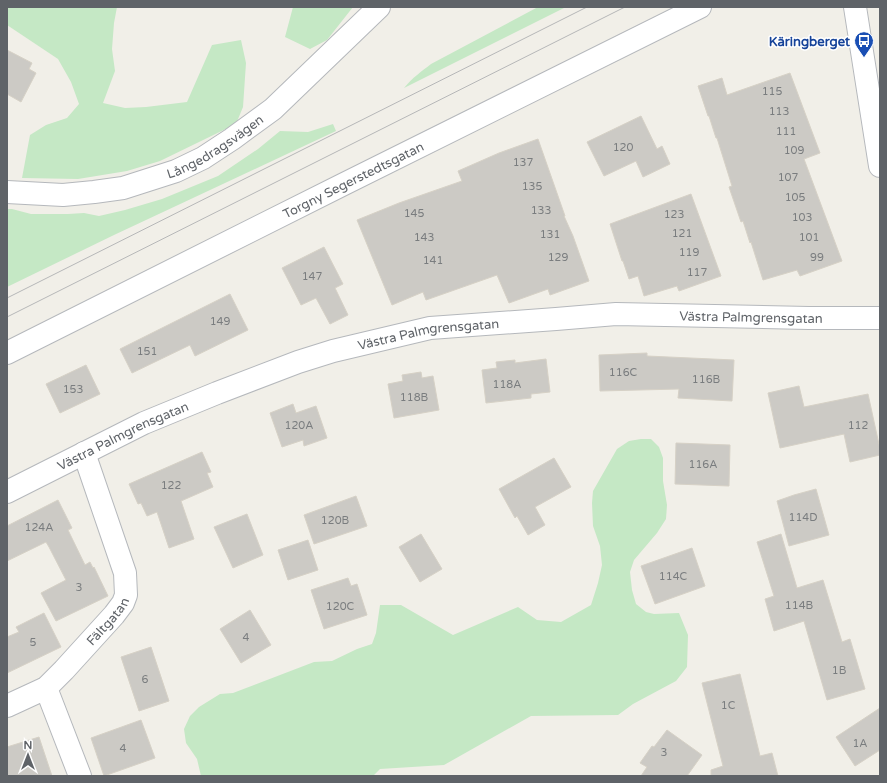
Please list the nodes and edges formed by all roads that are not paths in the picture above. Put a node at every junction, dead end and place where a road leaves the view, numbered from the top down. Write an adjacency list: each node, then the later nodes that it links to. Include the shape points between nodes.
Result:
1 (379, 7): 5 (street, Långedragsvägen, via 273,109 203,158 176,171 123,188 63,195)
2 (700, 7): 7 (street, Torgny Segerstedtsgatan)
3 (855, 7): 4 (street)
4 (880, 166)
5 (7, 192)
6 (880, 318): 8 (street, Västra Palmgrensgatan, via 616,314 430,328 298,362 144,423)
7 (7, 354)
8 (84, 453): 9 (street, Västra Palmgrensgatan); 10 (street, Fältgatan, via 125,573 126,594 114,615)
9 (7, 492)
10 (46, 688): 11 (street, Fältgatan); 12 (street)
11 (7, 706)
12 (80, 776)

